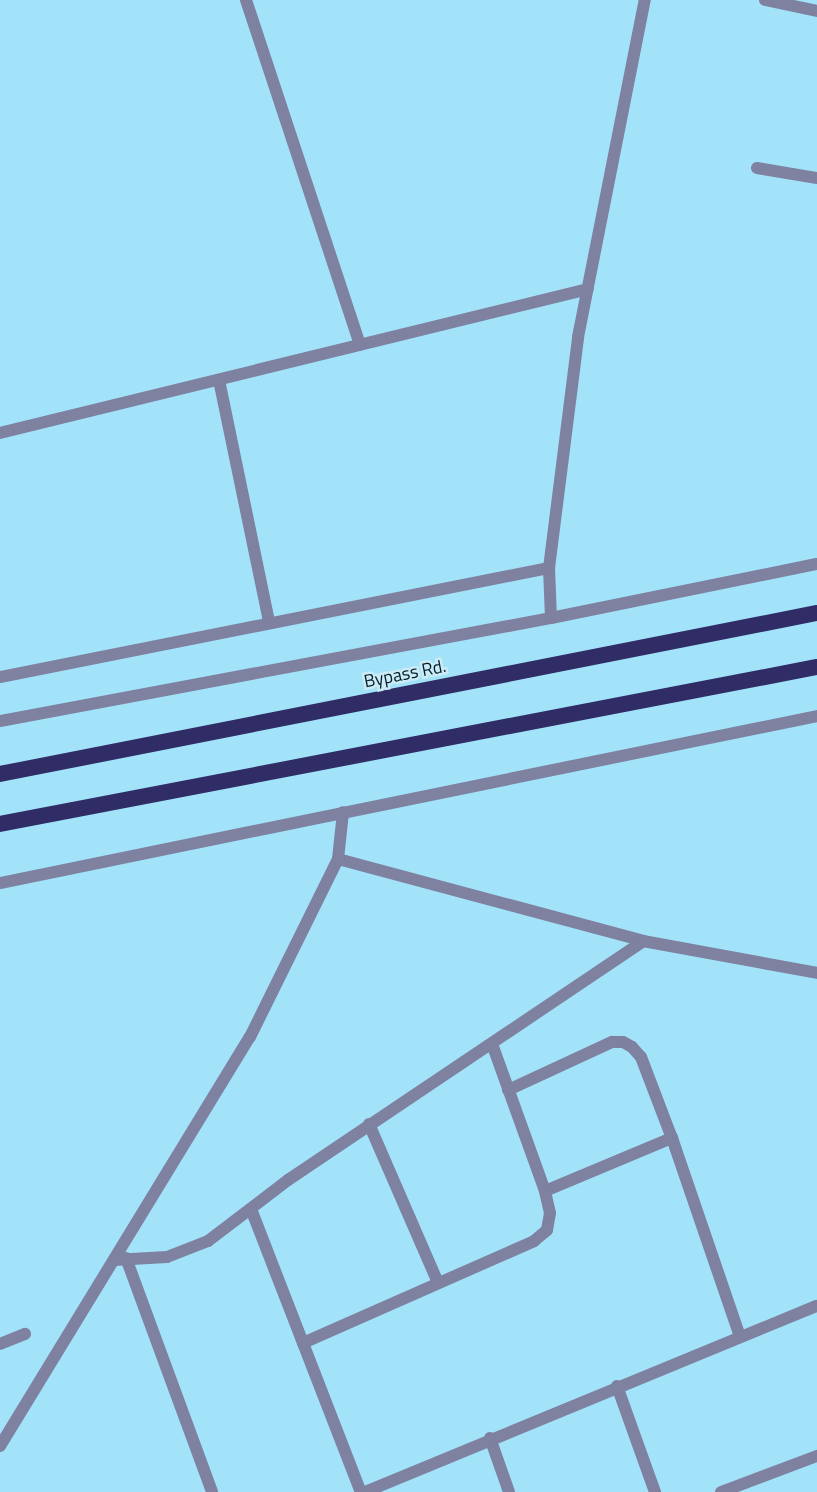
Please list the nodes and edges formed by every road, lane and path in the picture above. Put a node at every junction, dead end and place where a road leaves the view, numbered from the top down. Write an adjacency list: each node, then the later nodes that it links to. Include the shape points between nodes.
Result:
1 (246, 0): 8 (street)
2 (645, 0): 7 (street)
3 (765, 0): 4 (street)
4 (817, 11)
5 (757, 168): 6 (street)
6 (817, 178)
7 (588, 290): 8 (street); 12 (street)
8 (360, 345): 9 (street)
9 (219, 380): 10 (street); 15 (street)
10 (0, 433)
11 (817, 564): 14 (street)
12 (549, 568): 14 (street); 15 (street)
13 (817, 613): 20 (highway, Bypass Rd.)
14 (551, 618): 19 (street)
15 (270, 621): 17 (street)
16 (817, 667): 22 (highway)
17 (0, 677)
18 (817, 716): 21 (street)
19 (0, 721)
20 (0, 774)
21 (343, 812): 23 (street); 24 (street)
22 (0, 824)
23 (338, 859): 25 (street); 33 (street, via 250,1037)
24 (0, 882)
25 (643, 941): 26 (street); 27 (street)
26 (817, 973)
27 (492, 1044): 28 (street); 29 (street)
28 (508, 1090): 30 (street, via 599,1047 623,1042 641,1057); 31 (street)
29 (369, 1124): 32 (street); 34 (street)
30 (672, 1138): 31 (street); 37 (street)
31 (545, 1191): 34 (street, via 550,1213 547,1230 534,1241)
32 (250, 1209): 33 (street, via 208,1241 189,1250 167,1257); 38 (street)
33 (120, 1259): 42 (street); 44 (street)
34 (438, 1283): 38 (street)
35 (817, 1306): 37 (street)
36 (26, 1334): 39 (street)
37 (740, 1337): 40 (street)
38 (303, 1343): 45 (street)
39 (0, 1344)
40 (617, 1386): 41 (street); 47 (street)
41 (490, 1437): 45 (street); 46 (street)
42 (0, 1446)
43 (817, 1456): 48 (street)
44 (212, 1492)
45 (363, 1492)
46 (509, 1492)
47 (655, 1492)
48 (721, 1492)

